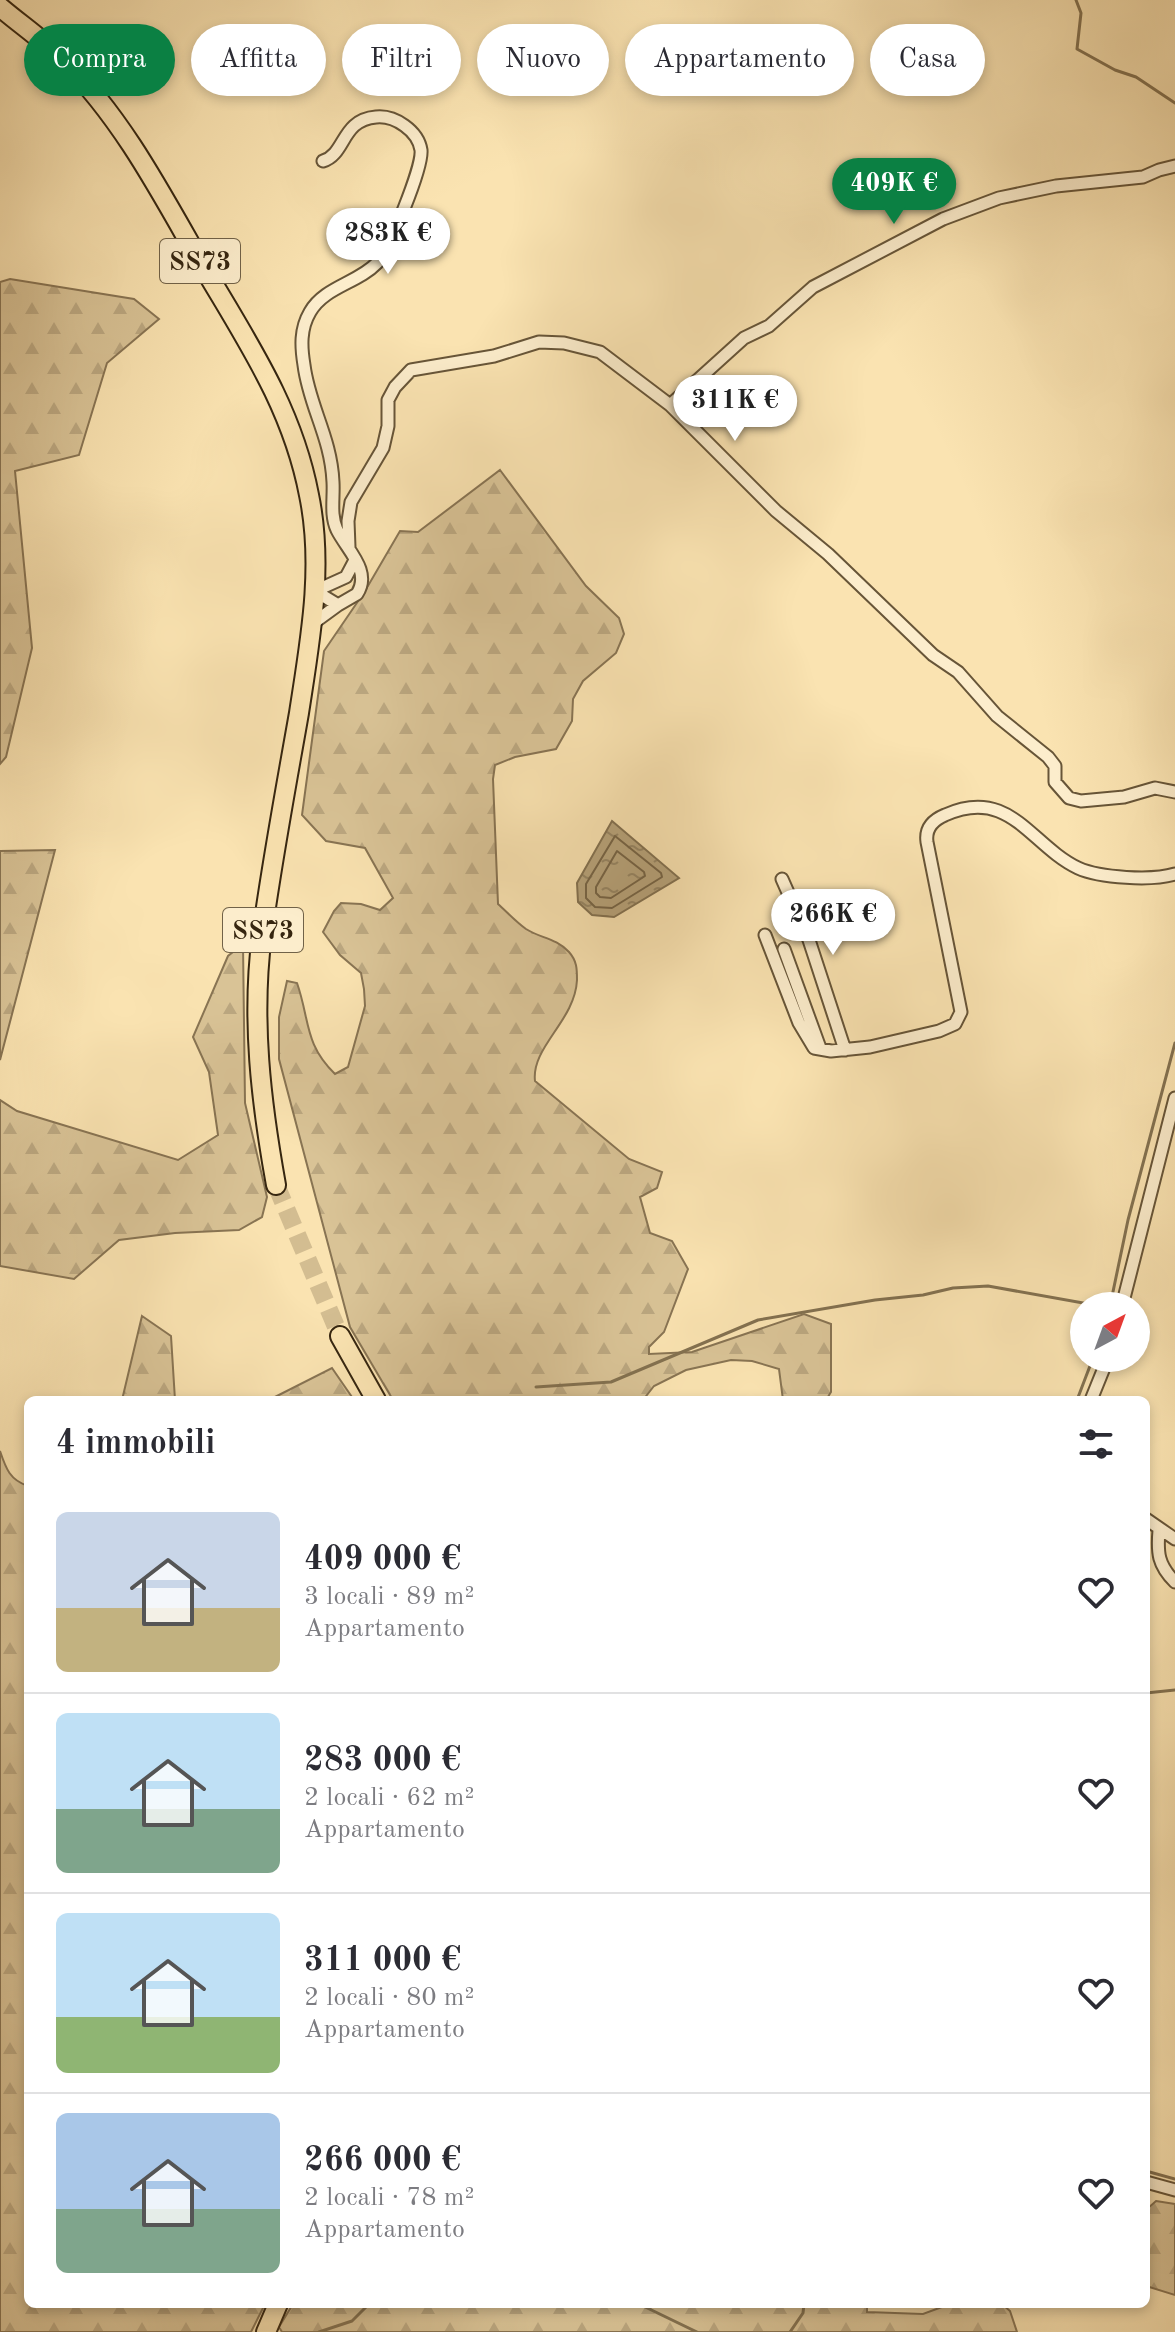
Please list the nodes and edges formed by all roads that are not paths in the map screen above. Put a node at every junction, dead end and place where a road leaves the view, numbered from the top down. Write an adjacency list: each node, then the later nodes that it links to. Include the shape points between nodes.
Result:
1 (0, 7): 7 (main road, SS73, via 64,61 116,122 277,393 295,436 310,497)
2 (323, 161): 5 (street, via 334,156 353,126 379,116 403,124 421,150 408,196 378,262 325,296 304,324 305,372 332,466 333,519)
3 (1175, 166): 4 (street, via 1143,177 999,198 943,219 813,287 769,326 744,338)
4 (670, 405): 5 (street, via 600,352 564,343 539,342 494,356 411,370 388,400 383,448 351,502); 12 (street, via 776,511 1048,757 1055,766 1055,782 1069,798 1124,797 1155,788)
5 (349, 547): 6 (street)
6 (355, 560): 8 (street, via 346,577); 10 (street, via 362,587)
7 (316, 561): 8 (street); 9 (main road, SS73)
8 (336, 582): 9 (street)
9 (315, 591): 10 (street); 11 (main road, SS73)
10 (338, 605): 11 (street)
11 (312, 624): 20 (main road, SS73, via 262,938 257,1030 263,1113)
12 (1175, 792)
13 (1175, 874): 18 (street, via 1108,875 1077,868 1000,810 956,810 941,817 926,834 961,1012 955,1024 939,1031)
14 (782, 879): 18 (street, via 809,940)
15 (765, 935): 17 (street, via 799,1023 814,1048)
16 (784, 949): 17 (street)
17 (820, 1049): 18 (street)
18 (845, 1050)
19 (1175, 1098): 21 (street)
20 (276, 1185)
21 (1126, 1292)
22 (340, 1336): 24 (main road)
23 (1102, 1372): 25 (street)
24 (374, 1396)
25 (1093, 1396)
26 (1150, 1522): 27 (street)
27 (1159, 1530): 28 (street); 29 (street, via 1157,1554)
28 (1175, 1539)
29 (1175, 1582)
30 (1150, 2183): 31 (street)
31 (1175, 2190)
32 (276, 2308): 33 (main road)
33 (266, 2332)

